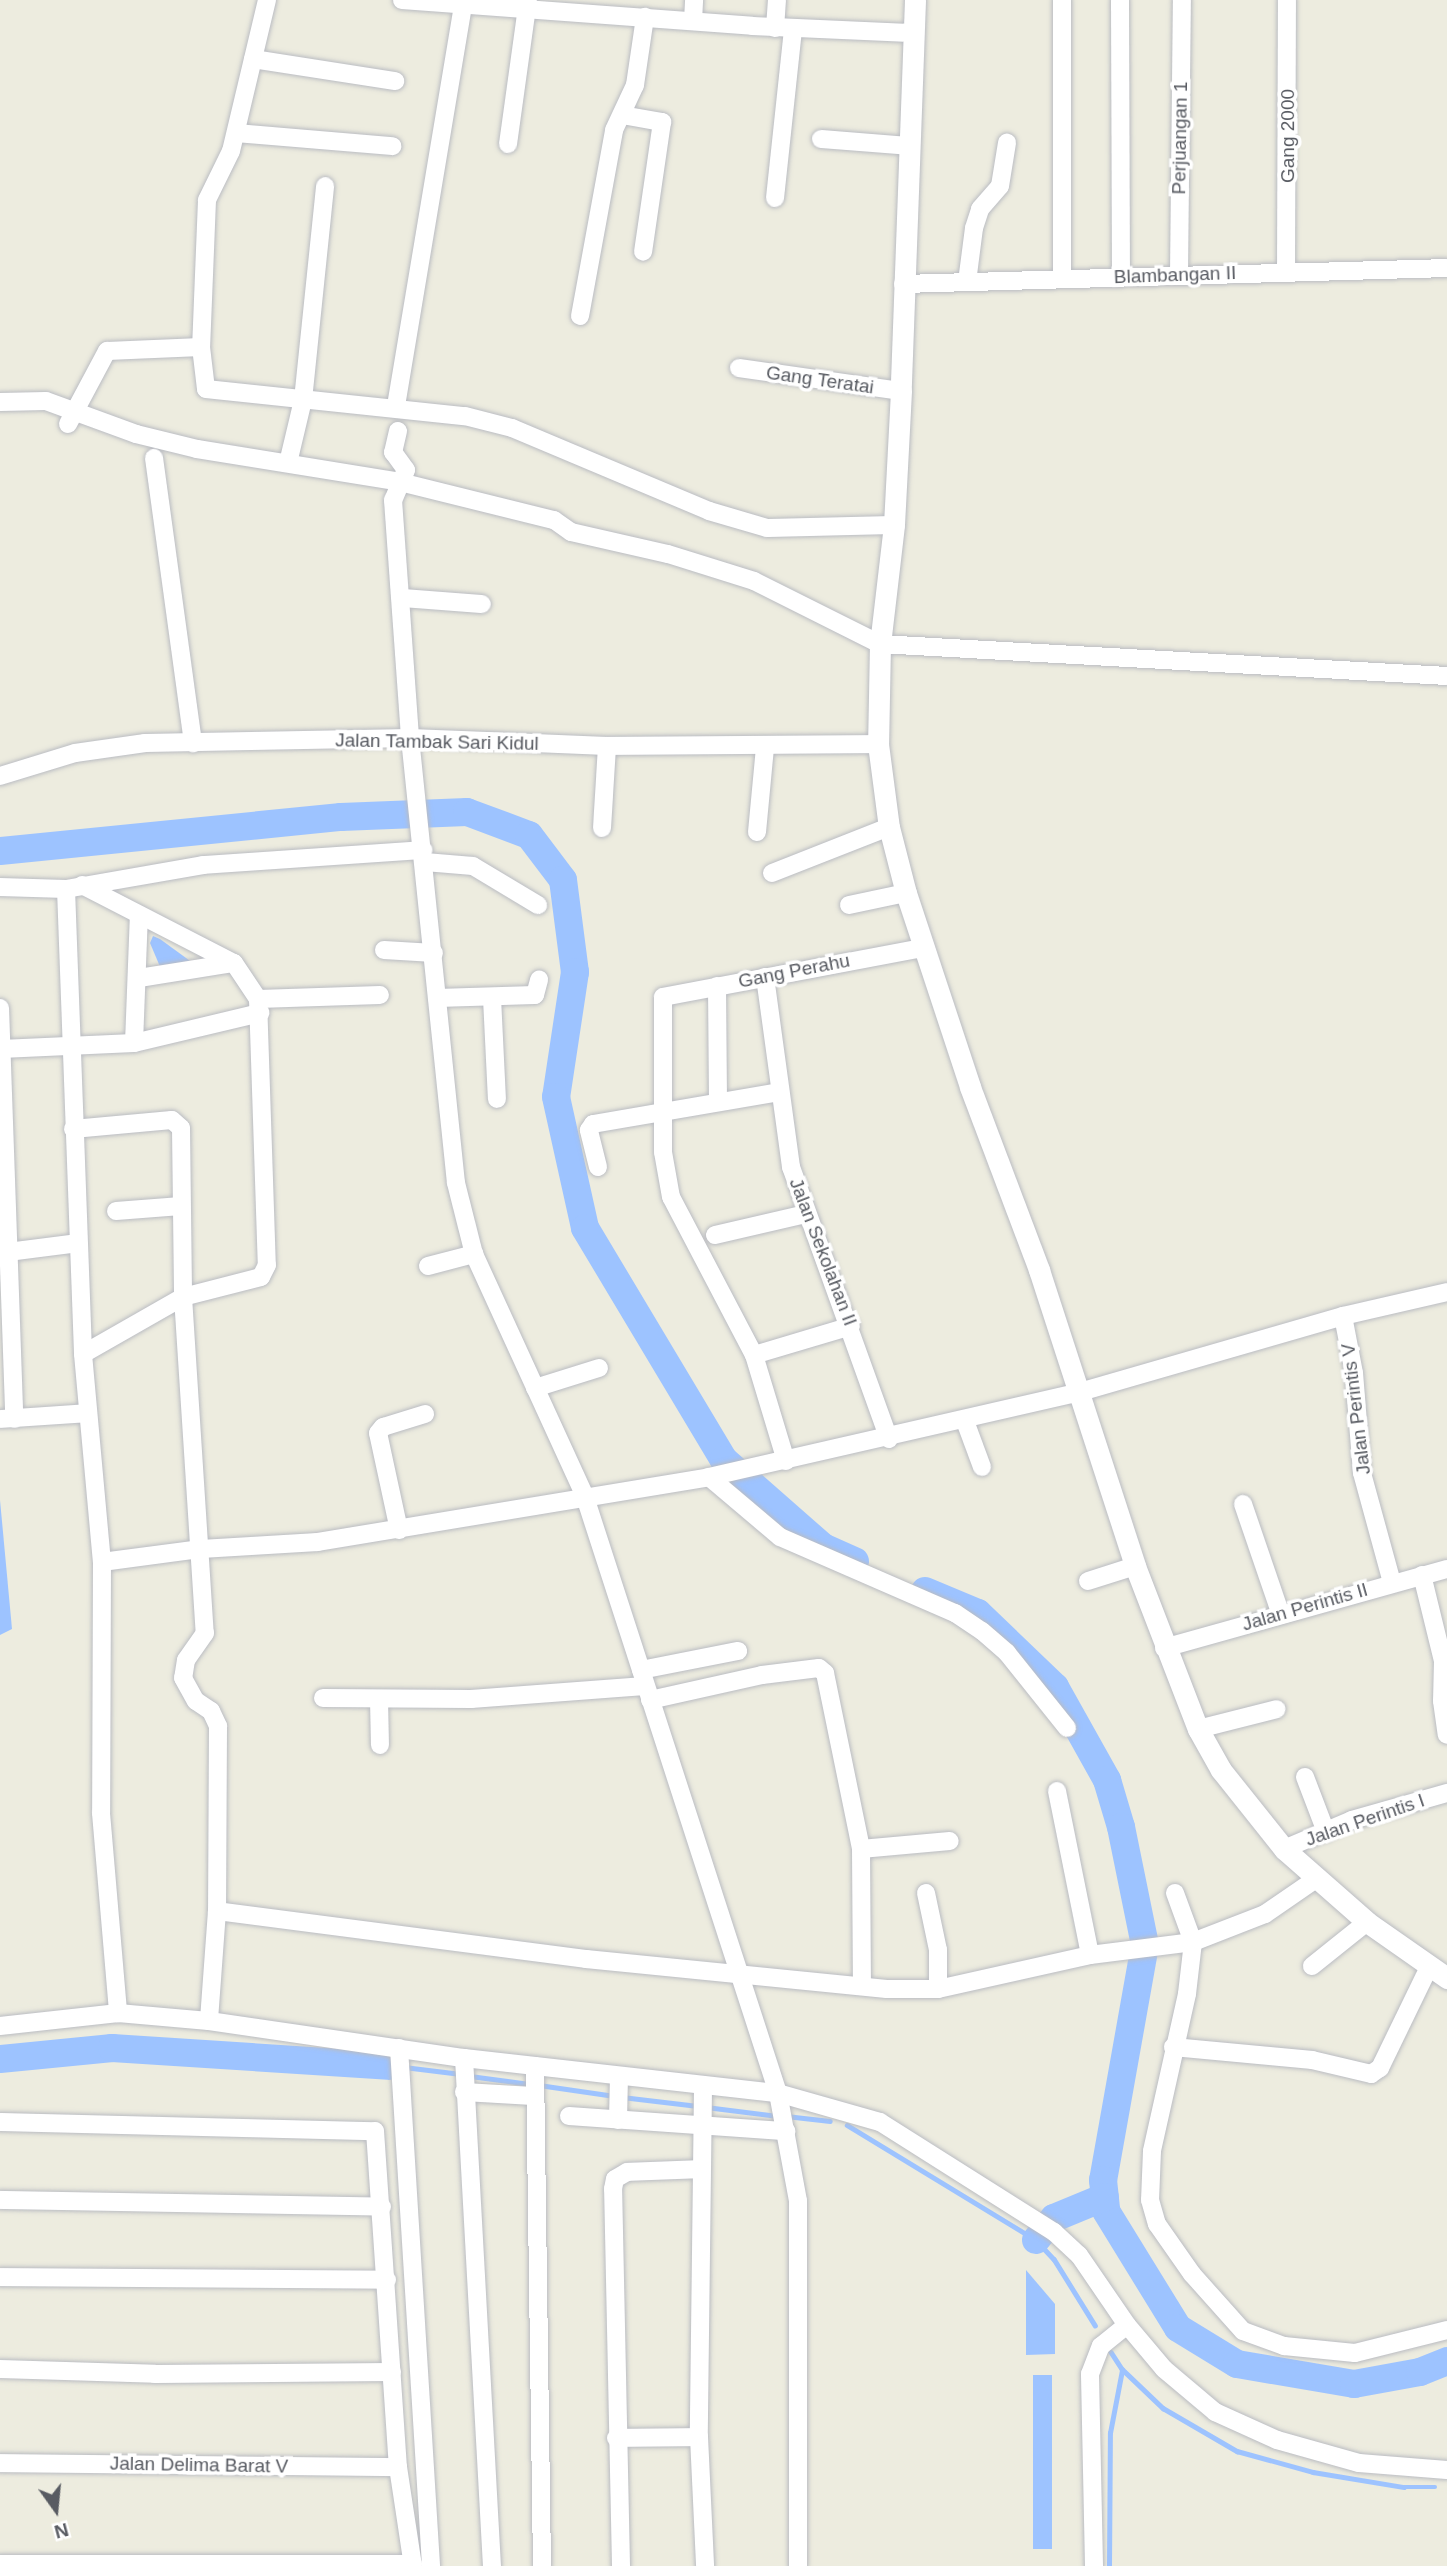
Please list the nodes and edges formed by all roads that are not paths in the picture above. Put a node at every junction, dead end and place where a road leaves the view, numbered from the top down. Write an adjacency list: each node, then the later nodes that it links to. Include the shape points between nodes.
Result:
1 (267, 0): 17 (street)
2 (402, 0): 11 (street)
3 (694, 0): 14 (street)
4 (777, 0): 15 (street)
5 (915, 0): 16 (street)
6 (1062, 0): 33 (street)
7 (1120, 0): 32 (street)
8 (1182, 0): 31 (street, Perjuangan 1)
9 (1287, 0): 30 (street, Gang 2000)
10 (527, 5): 11 (street); 12 (street); 23 (street)
11 (463, 6): 42 (street)
12 (609, 8): 13 (street)
13 (645, 17): 14 (street); 19 (street, via 635,85)
14 (693, 22): 15 (street)
15 (784, 28): 16 (street); 27 (street)
16 (914, 33): 25 (street)
17 (253, 59): 18 (street); 20 (street)
18 (395, 81)
19 (622, 115): 28 (street, via 662,122); 36 (street, via 614,130)
20 (236, 133): 24 (street); 37 (street, via 207,200)
21 (821, 139): 25 (street)
22 (1007, 143): 34 (street, via 1000,186 980,209 974,228)
23 (508, 144)
24 (392, 146)
25 (909, 146): 35 (street)
26 (326, 186): 40 (street)
27 (775, 198)
28 (643, 252)
29 (1447, 268): 30 (street, Blambangan II)
30 (1286, 272): 31 (street, Blambangan II)
31 (1179, 275): 32 (street, Blambangan II)
32 (1121, 277): 33 (street, Blambangan II)
33 (1062, 279): 34 (street, Blambangan II)
34 (967, 282): 35 (street, Blambangan II)
35 (917, 283): 39 (street)
36 (580, 316)
37 (201, 347): 40 (street, via 206,389); 43 (street, via 109,349)
38 (739, 368): 39 (street, Gang Teratai)
39 (901, 391): 48 (street)
40 (303, 400): 42 (street); 46 (street)
41 (0, 402): 43 (street, via 32,399)
42 (396, 407): 48 (street, via 512,428 751,524 794,529)
43 (72, 417): 46 (street, via 162,441)
44 (398, 431): 47 (street, via 393,452 406,470)
45 (154, 458): 54 (street)
46 (288, 463): 47 (street)
47 (400, 482): 49 (street, via 393,500); 51 (street, via 554,520 571,532 707,565 754,581)
48 (894, 525): 51 (street)
49 (402, 598): 50 (street); 53 (street)
50 (482, 604)
51 (880, 644): 52 (street); 55 (street)
52 (1447, 676)
53 (410, 738): 54 (street, Jalan Tambak Sari Kidul); 56 (street, Jalan Tambak Sari Kidul); 62 (street)
54 (193, 743): 58 (street, Jalan Tambak Sari Kidul, via 102,746)
55 (878, 744): 57 (street, Jalan Tambak Sari Kidul); 59 (street)
56 (607, 747): 57 (street, Jalan Tambak Sari Kidul); 60 (street)
57 (765, 748): 61 (street)
58 (0, 776)
59 (889, 827): 63 (street); 66 (street)
60 (602, 828)
61 (757, 832)
62 (423, 849): 65 (street, via 203,865); 67 (street, via 473,866); 72 (street)
63 (772, 873)
64 (0, 887): 65 (street)
65 (74, 887): 69 (street); 84 (street)
66 (906, 893): 68 (street); 70 (street)
67 (538, 905)
68 (849, 905)
69 (139, 915): 73 (street); 75 (street)
70 (923, 948): 74 (street, Gang Perahu); 108 (street)
71 (384, 950): 72 (street)
72 (434, 953): 79 (street)
73 (234, 963): 75 (street); 81 (street)
74 (765, 977): 77 (street, Gang Perahu); 86 (street, Jalan Sekolahan II)
75 (139, 978): 83 (street)
76 (539, 980): 80 (street, via 535,995)
77 (718, 986): 88 (street); 89 (street, Gang Perahu, via 665,994)
78 (380, 995): 81 (street)
79 (437, 998): 80 (street); 98 (street, via 456,1183)
80 (492, 998): 87 (street)
81 (259, 1006): 83 (street); 101 (street, via 266,1272)
82 (0, 1008): 85 (street)
83 (134, 1043): 84 (street)
84 (71, 1047): 85 (street); 90 (street)
85 (1, 1049): 97 (street)
86 (780, 1092): 88 (street); 94 (street, Jalan Sekolahan II, via 790,1167)
87 (497, 1098)
88 (719, 1101): 89 (street)
89 (661, 1114): 91 (street, via 590,1126); 105 (street, via 671,1197)
90 (73, 1129): 92 (street, via 178,1123); 96 (street)
91 (598, 1167)
92 (181, 1206): 93 (street); 101 (street)
93 (116, 1211)
94 (805, 1214): 95 (street); 103 (street, Jalan Sekolahan II)
95 (715, 1235)
96 (78, 1243): 97 (street); 104 (street)
97 (8, 1251): 111 (street)
98 (474, 1254): 99 (street); 107 (street)
99 (428, 1266)
100 (1447, 1292): 102 (street)
101 (183, 1297): 104 (street); 120 (street)
102 (1343, 1316): 108 (street); 126 (street, Jalan Perintis V, via 1354,1373 1362,1473)
103 (851, 1325): 105 (street); 113 (street, Jalan Sekolahan II)
104 (83, 1354): 109 (street)
105 (754, 1355): 114 (street)
106 (599, 1368): 107 (street)
107 (534, 1388): 117 (street)
108 (1080, 1392): 112 (street); 122 (street)
109 (88, 1413): 111 (street); 121 (street)
110 (425, 1414): 119 (street, via 383,1427 378,1433)
111 (7, 1419)
112 (965, 1421): 113 (street); 115 (street)
113 (888, 1439): 114 (street)
114 (783, 1462): 116 (street)
115 (982, 1467)
116 (716, 1476): 117 (street); 135 (street, via 780,1537 955,1613 982,1631 1007,1653)
117 (585, 1497): 119 (street); 131 (street)
118 (1243, 1504): 127 (street)
119 (399, 1530): 120 (street, via 318,1542)
120 (201, 1549): 121 (street); 149 (street, via 205,1633 187,1660 183,1678 218,1726)
121 (102, 1562): 158 (street, via 101,1813)
122 (1135, 1566): 125 (street); 128 (street)
123 (1447, 1569): 124 (street, Jalan Perintis II)
124 (1422, 1575): 126 (street, Jalan Perintis II); 130 (street)
125 (1088, 1581)
126 (1392, 1583): 127 (street, Jalan Perintis II)
127 (1280, 1612): 128 (street, Jalan Perintis II)
128 (1164, 1648): 136 (street)
129 (738, 1650): 131 (street)
130 (1445, 1661): 137 (street, via 1441,1685)
131 (645, 1685): 133 (street, via 471,1699); 144 (street, via 822,1670); 154 (street)
132 (323, 1699): 133 (street)
133 (379, 1699): 138 (street)
134 (1277, 1709): 136 (street)
135 (1068, 1728)
136 (1198, 1729): 145 (street, via 1221,1770)
137 (1447, 1735)
138 (380, 1745)
139 (1305, 1777): 142 (street)
140 (1057, 1791): 152 (street)
141 (1447, 1793): 142 (street, Jalan Perintis I)
142 (1326, 1832): 145 (street, Jalan Perintis I)
143 (950, 1841): 144 (street)
144 (861, 1849): 156 (street)
145 (1284, 1849): 146 (street)
146 (1316, 1879): 150 (street); 151 (street, via 1265,1914)
147 (926, 1893): 157 (street, via 938,1950)
148 (1175, 1893): 151 (street)
149 (217, 1911): 154 (street, via 586,1959); 159 (street)
150 (1367, 1922): 153 (street); 155 (street)
151 (1187, 1943): 152 (street); 161 (street, via 1187,1994)
152 (1090, 1955): 157 (street)
153 (1312, 1966)
154 (736, 1971): 156 (street); 166 (street)
155 (1438, 1972): 161 (street, via 1380,2068 1371,2074 1291,2057)
156 (862, 1985): 157 (street)
157 (938, 1989)
158 (118, 2013): 159 (street); 160 (street)
159 (209, 2021): 162 (street)
160 (0, 2025)
161 (1173, 2047): 177 (street, via 1152,2151 1150,2200 1157,2224 1220,2309 1243,2331 1284,2346 1321,2350 1355,2353)
162 (400, 2059): 163 (street); 186 (street)
163 (464, 2075): 164 (street); 164 (street); 187 (street)
164 (534, 2083): 165 (street); 188 (street)
165 (619, 2098): 167 (street); 167 (street); 168 (street)
166 (779, 2099): 167 (street); 170 (street); 176 (street, via 880,2122 1038,2221 1079,2255)
167 (702, 2108): 170 (street); 171 (street)
168 (569, 2116)
169 (0, 2122): 173 (street, via 375,2132)
170 (785, 2127): 191 (street, via 798,2201)
171 (701, 2169): 180 (street); 181 (street, via 627,2172 615,2179)
172 (0, 2200): 173 (street)
173 (382, 2207): 175 (street)
174 (0, 2277): 175 (street)
175 (387, 2280): 179 (street)
176 (1121, 2329): 184 (street, via 1189,2395 1246,2428 1359,2463); 192 (street, via 1101,2346 1090,2374)
177 (1447, 2330)
178 (0, 2369): 179 (street, via 155,2374)
179 (392, 2372): 183 (street)
180 (699, 2437): 181 (street); 190 (street)
181 (617, 2438): 189 (street)
182 (0, 2463): 183 (street, Jalan Delima Barat V)
183 (398, 2467): 186 (street)
184 (1447, 2470)
185 (0, 2564): 186 (street)
186 (419, 2565)
187 (492, 2566)
188 (542, 2566)
189 (621, 2566)
190 (705, 2566)
191 (798, 2566)
192 (1094, 2566)

